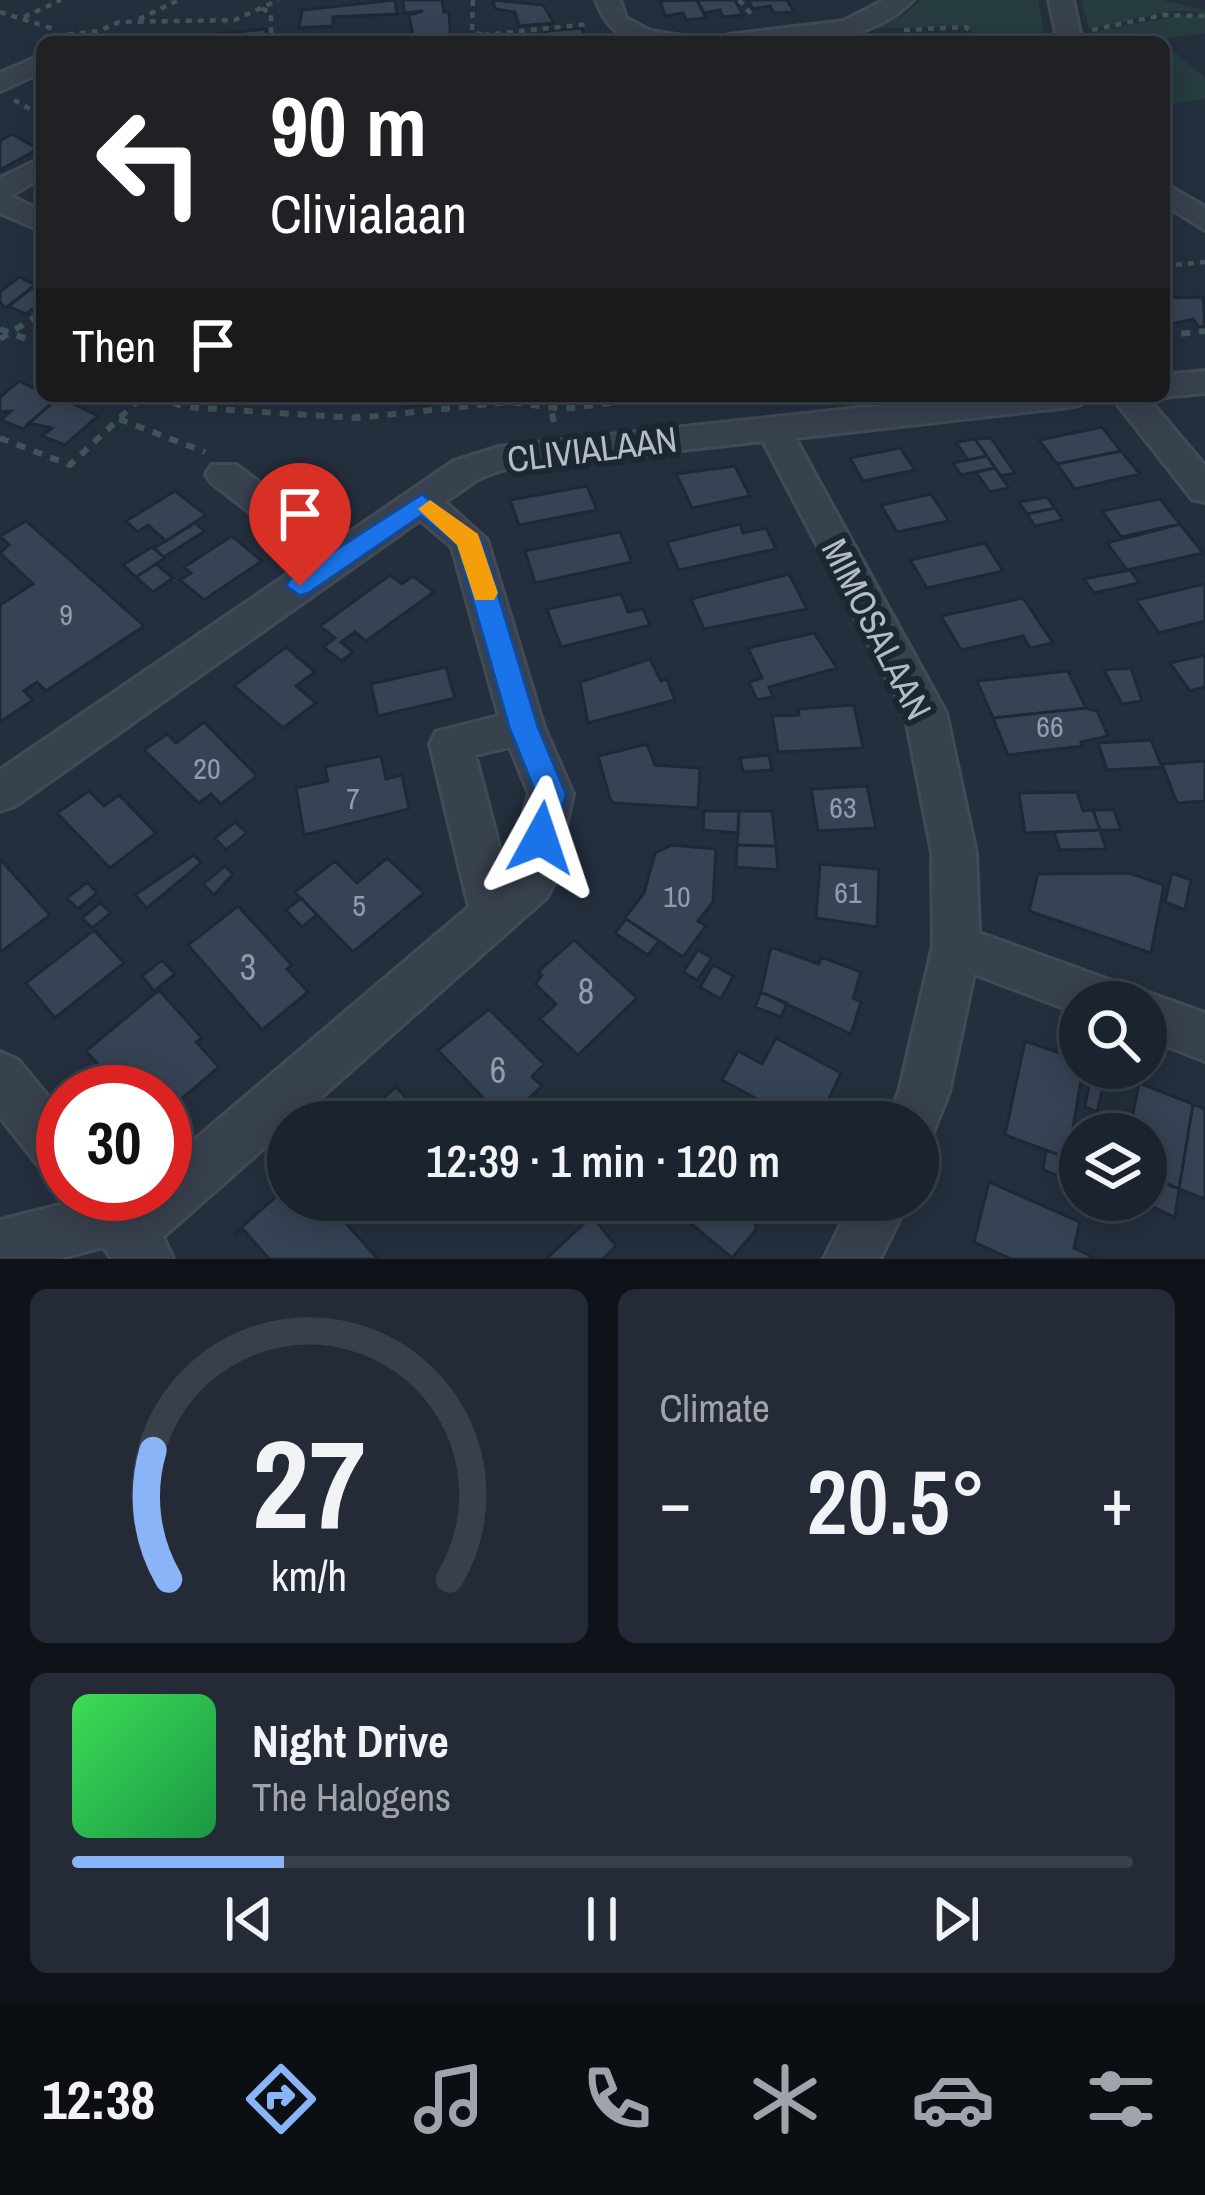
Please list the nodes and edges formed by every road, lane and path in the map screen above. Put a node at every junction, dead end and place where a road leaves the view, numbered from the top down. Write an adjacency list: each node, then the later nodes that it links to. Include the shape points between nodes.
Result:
1 (61, 0): 11 (path)
2 (179, 0): 12 (path)
3 (278, 0): 7 (path)
4 (473, 0): 16 (path, via 472,31)
5 (901, 0): 13 (street)
6 (1061, 0): 23 (street)
7 (262, 8): 12 (path, via 235,20); 19 (path, via 272,14)
8 (0, 11): 11 (path)
9 (612, 11): 16 (path); 20 (street)
10 (1205, 16): 24 (path, via 1168,12)
11 (24, 17): 15 (path)
12 (133, 21): 14 (path)
13 (856, 25): 21 (street); 22 (path, via 871,32 966,27)
14 (99, 31): 15 (path); 18 (path)
15 (60, 32): 17 (path)
16 (483, 35)
17 (55, 36)
18 (98, 36)
19 (271, 36)
20 (643, 36)
21 (799, 36)
22 (973, 36)
23 (1077, 36)
24 (1082, 36)
25 (36, 52): 26 (street)
26 (0, 83)
27 (0, 94): 28 (path)
28 (36, 113)
29 (36, 169): 30 (street)
30 (0, 190)
31 (1170, 195): 34 (street)
32 (0, 202): 33 (street)
33 (36, 219)
34 (1205, 221)
35 (1205, 262): 36 (path)
36 (1170, 265)
37 (36, 316): 41 (path)
38 (0, 329): 41 (path)
39 (1170, 331): 40 (path)
40 (1205, 331)
41 (9, 332): 42 (path); 43 (path)
42 (0, 339)
43 (36, 343)
44 (1205, 382): 45 (street)
45 (1170, 385)
46 (136, 402): 54 (path)
47 (171, 402): 55 (path)
48 (356, 402): 55 (path)
49 (509, 402): 55 (path)
50 (509, 402): 51 (path)
51 (600, 402)
52 (1014, 402): 56 (street, CLIVIALAAN)
53 (1133, 402): 59 (street)
54 (119, 418): 57 (path, via 70,465); 58 (path, via 237,464)
55 (357, 418)
56 (773, 428): 60 (street, CLIVIALAAN, via 498,459 466,470); 65 (street, MIMOSALAAN, via 925,713 954,854)
57 (0, 438)
58 (224, 474): 61 (street)
59 (1205, 490)
60 (422, 503): 61 (street, CLIVIALAAN); 62 (street, via 469,541)
61 (337, 560): 63 (street, CLIVIALAAN)
62 (524, 727): 64 (street, via 551,794 531,883); 64 (street, via 451,744)
63 (0, 794)
64 (494, 914): 73 (street)
65 (956, 946): 66 (street); 70 (street, MIMOSALAAN)
66 (1059, 984)
67 (1167, 1023): 68 (street)
68 (1205, 1037)
69 (1, 1079): 71 (street)
70 (920, 1101)
71 (36, 1122)
72 (871, 1221): 75 (street)
73 (120, 1226): 74 (street)
74 (0, 1246)
75 (851, 1259)

